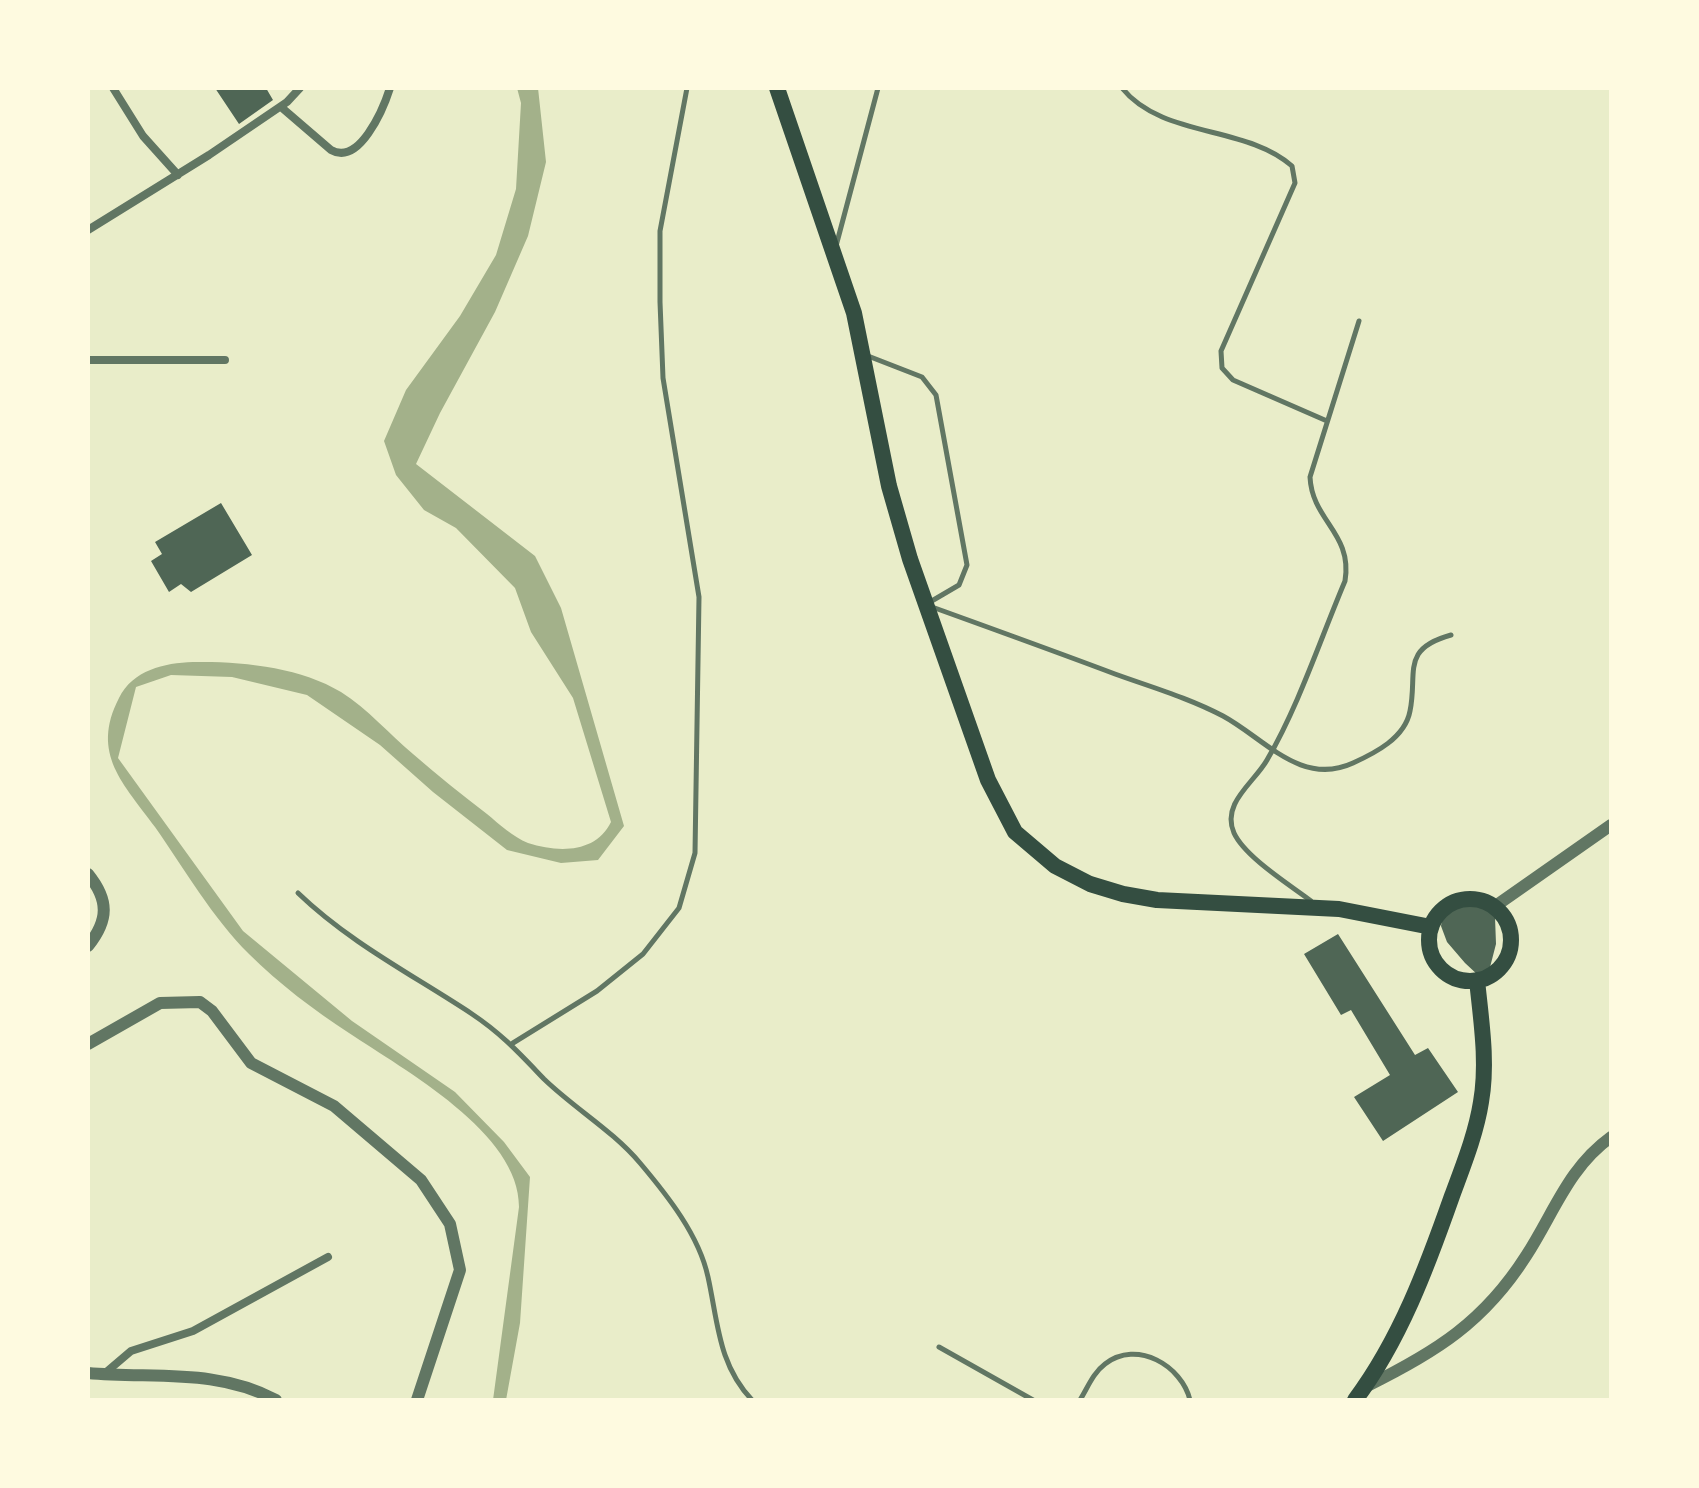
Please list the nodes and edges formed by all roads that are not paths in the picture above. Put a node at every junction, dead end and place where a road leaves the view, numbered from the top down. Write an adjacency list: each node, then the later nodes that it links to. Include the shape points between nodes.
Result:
1 (113, 88): 9 (street, via 143,136)
2 (300, 88): 8 (street)
3 (390, 88): 8 (street, via 365,136 348,154 331,150)
4 (687, 88): 28 (lane, via 660,231 660,302 663,378 699,597 695,853 679,908 643,954 597,991)
5 (777, 88): 11 (highway)
6 (878, 88): 11 (lane)
7 (1122, 88): 16 (lane, via 1142,106 1272,152 1292,166 1295,183 1221,351 1221,362 1233,380)
8 (281, 107): 9 (street)
9 (178, 175): 10 (street)
10 (88, 230)
11 (835, 251): 13 (highway)
12 (1359, 321): 16 (lane)
13 (864, 355): 17 (highway, via 889,486); 17 (lane, via 922,377 936,395 967,565 959,585)
14 (88, 360): 15 (street)
15 (225, 360)
16 (1327, 421): 19 (lane, via 1310,492 1346,551 1345,581)
17 (926, 604): 19 (lane, via 1189,701 1248,732); 24 (highway, via 992,790 1015,832 1033,851 1090,884 1123,894)
18 (1451, 635): 19 (lane, via 1419,653 1411,668 1410,712 1382,749 1349,765 1324,768 1296,764)
19 (1271, 752): 24 (lane, via 1236,799 1230,817 1234,834)
20 (1611, 825): 23 (street)
21 (88, 874): 26 (street, via 106,909)
22 (298, 893): 28 (lane, via 335,929)
23 (1494, 907): 25 (highway, via 1470,899 1457,901 1437,915); 27 (highway, via 1508,926 1510,949 1498,970)
24 (1319, 908): 25 (highway)
25 (1431, 927): 27 (highway, via 1431,950 1443,971)
26 (88, 946)
27 (1477, 980): 35 (highway, via 1484,1067 1470,1144 1419,1283)
28 (513, 1043): 38 (lane, via 545,1079 610,1131 675,1209 708,1275 722,1349)
29 (88, 1044): 37 (street, via 160,1003 200,1002 251,1063 334,1106 421,1180 450,1224 460,1270)
30 (1611, 1137): 35 (street, via 1589,1154 1566,1184 1527,1255 1469,1326 1428,1356)
31 (328, 1257): 34 (street, via 193,1331 131,1351)
32 (939, 1347): 39 (lane)
33 (88, 1373): 34 (street)
34 (104, 1375): 36 (street, via 164,1373 214,1379)
35 (1360, 1393)
36 (276, 1400)
37 (417, 1400)
38 (752, 1400)
39 (1033, 1400)
40 (1080, 1400): 41 (lane, via 1096,1372 1124,1356 1173,1368 1185,1382)
41 (1190, 1400)

